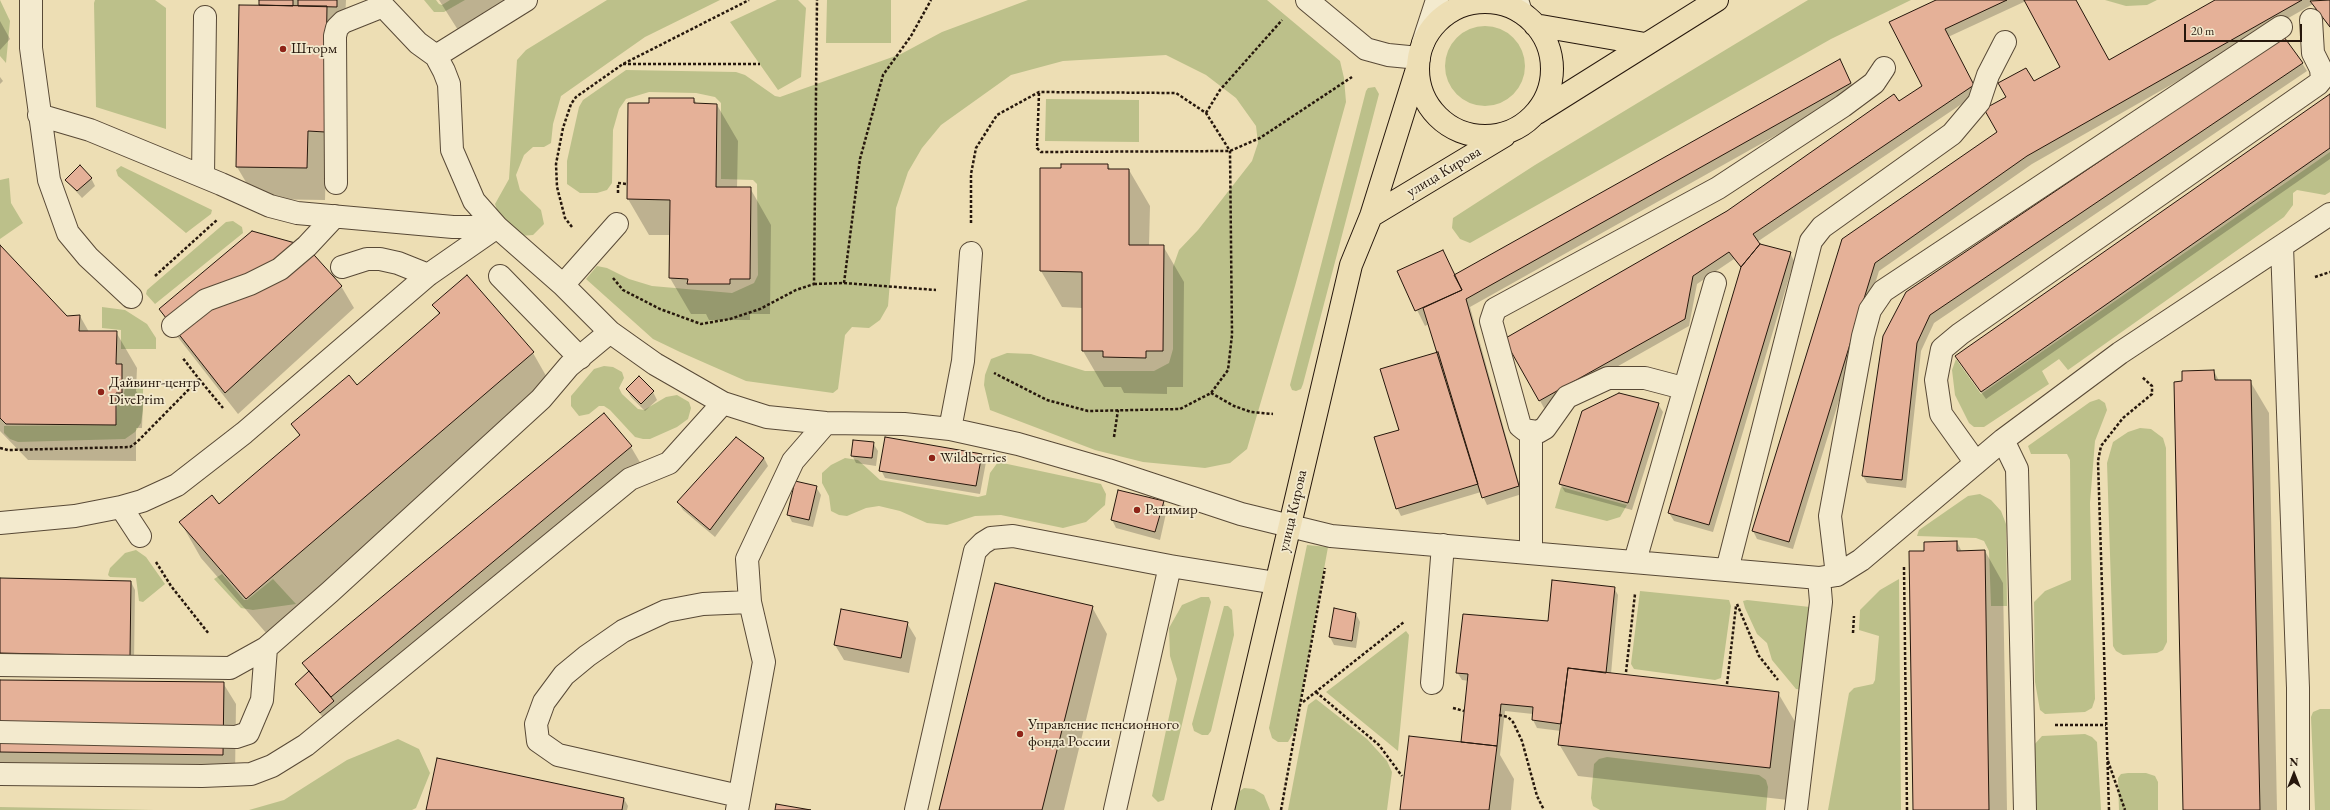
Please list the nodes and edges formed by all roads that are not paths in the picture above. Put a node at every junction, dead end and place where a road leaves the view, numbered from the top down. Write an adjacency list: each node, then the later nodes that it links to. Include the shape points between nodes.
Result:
1 (31, 0): 16 (street, via 31,48)
2 (526, 0): 13 (street)
3 (1307, 0): 14 (street, via 1366,49 1388,55)
4 (1437, 0): 14 (street, улица Кирова)
5 (1717, 0): 12 (main road)
6 (381, 3): 13 (street, via 418,43); 19 (street, via 343,22 337,28)
7 (1524, 12): 12 (main road); 14 (main road, via 1503,4 1484,2 1465,5 1448,13 1434,26); 17 (main road, via 1546,41 1551,60 1551,81 1545,99)
8 (205, 17): 18 (street)
9 (2311, 20): 42 (street, via 2313,53 2321,69 2322,79 2318,84 1942,349 1936,380 1941,414)
10 (2281, 27): 52 (street, via 1883,291 1870,310 1863,336 1830,516)
11 (2005, 42): 51 (street, via 1988,75 1979,102 1952,134 1822,227 1811,241)
12 (1645, 44): 17 (main road)
13 (436, 56): 24 (street, via 449,84 452,150 474,201)
14 (1419, 57): 17 (main road, via 1426,103 1440,119 1457,130 1477,136 1498,135); 22 (main road, улица Кирова)
15 (1884, 68): 40 (street, via 1874,83 1843,106 1718,188 1495,309 1491,321 1520,426)
16 (39, 115): 18 (street, via 90,130); 32 (street, via 49,180 68,233 88,257)
17 (1525, 122): 22 (main road, улица Кирова)
18 (203, 176): 21 (street, via 270,206 298,213)
19 (336, 183)
20 (2330, 214): 25 (street)
21 (335, 216): 24 (street, via 453,227); 33 (street, via 307,246 280,269 250,284 206,300)
22 (1371, 216): 45 (main road, улица Кирова, via 1351,266)
23 (617, 224): 31 (street)
24 (497, 227): 28 (street); 31 (street)
25 (2282, 246): 41 (street, via 2120,353); 66 (street, via 2298,688)
26 (971, 253): 39 (street, via 964,360)
27 (342, 267): 28 (street, via 367,259 380,259)
28 (428, 275): 43 (street, via 244,433 177,485 155,496)
29 (500, 276): 35 (street)
30 (1715, 283): 36 (street)
31 (563, 285): 34 (street)
32 (132, 297)
33 (173, 326)
34 (610, 332): 35 (street); 37 (street, via 655,364)
35 (580, 358): 55 (street, via 569,366 541,399 486,451)
36 (1683, 388): 40 (street, via 1645,378 1608,378 1567,397 1545,428); 49 (street)
37 (723, 403): 38 (street, via 767,417); 59 (street, via 669,464 630,479 306,745 272,766 251,774 202,776)
38 (826, 423): 39 (street, via 904,424); 54 (street, via 793,461 747,559)
39 (950, 429): 45 (street, via 1018,444 1108,470 1241,514)
40 (1531, 432): 48 (street)
41 (2003, 440): 42 (street); 65 (street, via 2017,469)
42 (1976, 463): 52 (street, via 1861,560)
43 (121, 507): 44 (street, via 75,516); 46 (street)
44 (2, 520)
45 (1289, 527): 47 (street, via 1331,536); 53 (main road, улица Кирова)
46 (140, 536)
47 (1443, 545): 48 (street); 57 (street)
48 (1531, 552): 49 (street)
49 (1635, 561): 51 (street)
50 (1170, 566): 53 (street); 61 (street, via 1013,536 991,538 974,551); 62 (street)
51 (1727, 570): 52 (street)
52 (1828, 576): 64 (street, via 1821,602)
53 (1276, 583): 63 (main road, улица Кирова)
54 (750, 602): 60 (street, via 764,662); 60 (street, via 703,604 666,611 623,631 564,675 544,702 536,724 538,741 558,754)
55 (266, 648): 56 (street, via 230,668); 58 (street, via 262,700 248,733 236,737)
56 (0, 665)
57 (1432, 683)
58 (0, 732)
59 (0, 774)
60 (738, 803)
61 (916, 810)
62 (1114, 810)
63 (1223, 810)
64 (1796, 810)
65 (2025, 810)
66 (2298, 810)

